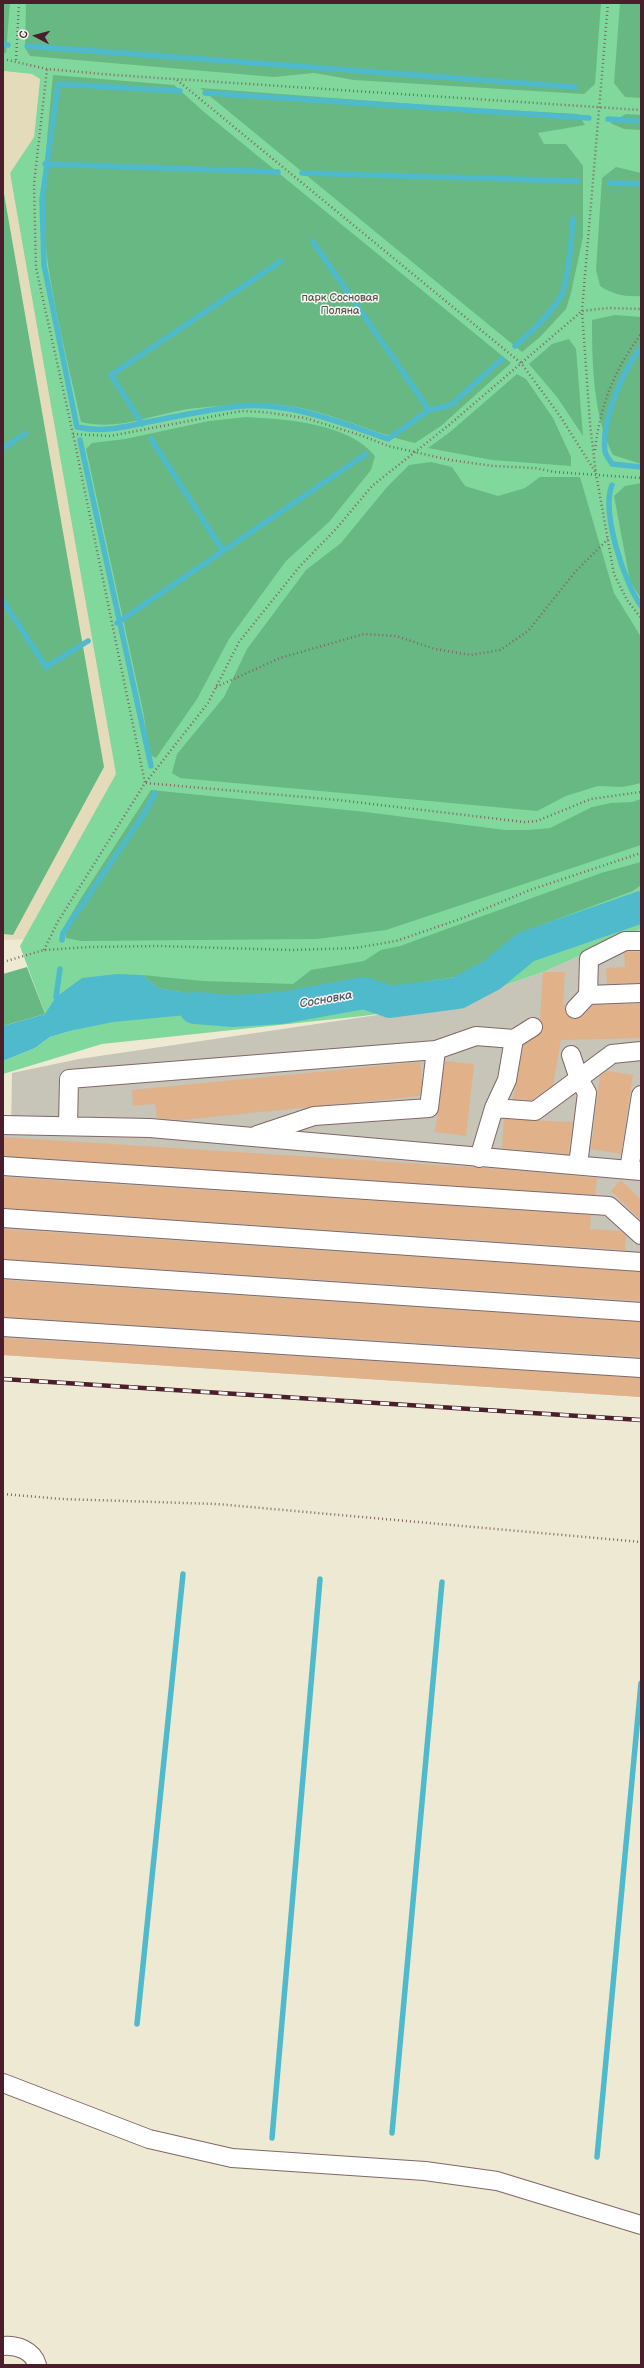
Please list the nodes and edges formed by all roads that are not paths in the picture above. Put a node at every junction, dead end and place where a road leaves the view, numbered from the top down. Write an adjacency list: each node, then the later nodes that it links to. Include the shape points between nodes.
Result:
1 (641, 941): 3 (street, via 624,941 589,959)
2 (641, 993): 3 (street)
3 (588, 995): 4 (street)
4 (575, 1009)
5 (533, 1027): 6 (street)
6 (514, 1039): 7 (street, via 476,1036); 12 (street, via 507,1080)
7 (436, 1050): 14 (street, via 69,1079); 15 (street, via 429,1108 314,1116)
8 (641, 1051): 10 (street, via 612,1054)
9 (571, 1055): 10 (street)
10 (579, 1079): 12 (street, via 536,1111); 17 (street, via 587,1092)
11 (641, 1095): 19 (street)
12 (494, 1108): 16 (street)
13 (3, 1125): 14 (street)
14 (68, 1126): 15 (street, via 150,1128)
15 (251, 1137): 16 (street)
16 (479, 1158): 17 (street)
17 (578, 1165): 19 (street)
18 (3, 1166): 21 (street, via 609,1206)
19 (635, 1171)
20 (3, 1218): 22 (street)
21 (641, 1235)
22 (641, 1262)
23 (3, 1269): 24 (street)
24 (641, 1312)
25 (3, 1327): 26 (street)
26 (641, 1368)
27 (3, 2082): 28 (street, via 149,2139 232,2158 425,2171 497,2181)
28 (641, 2225)
29 (3, 2346): 30 (street, via 22,2348 30,2354)
30 (37, 2365)

